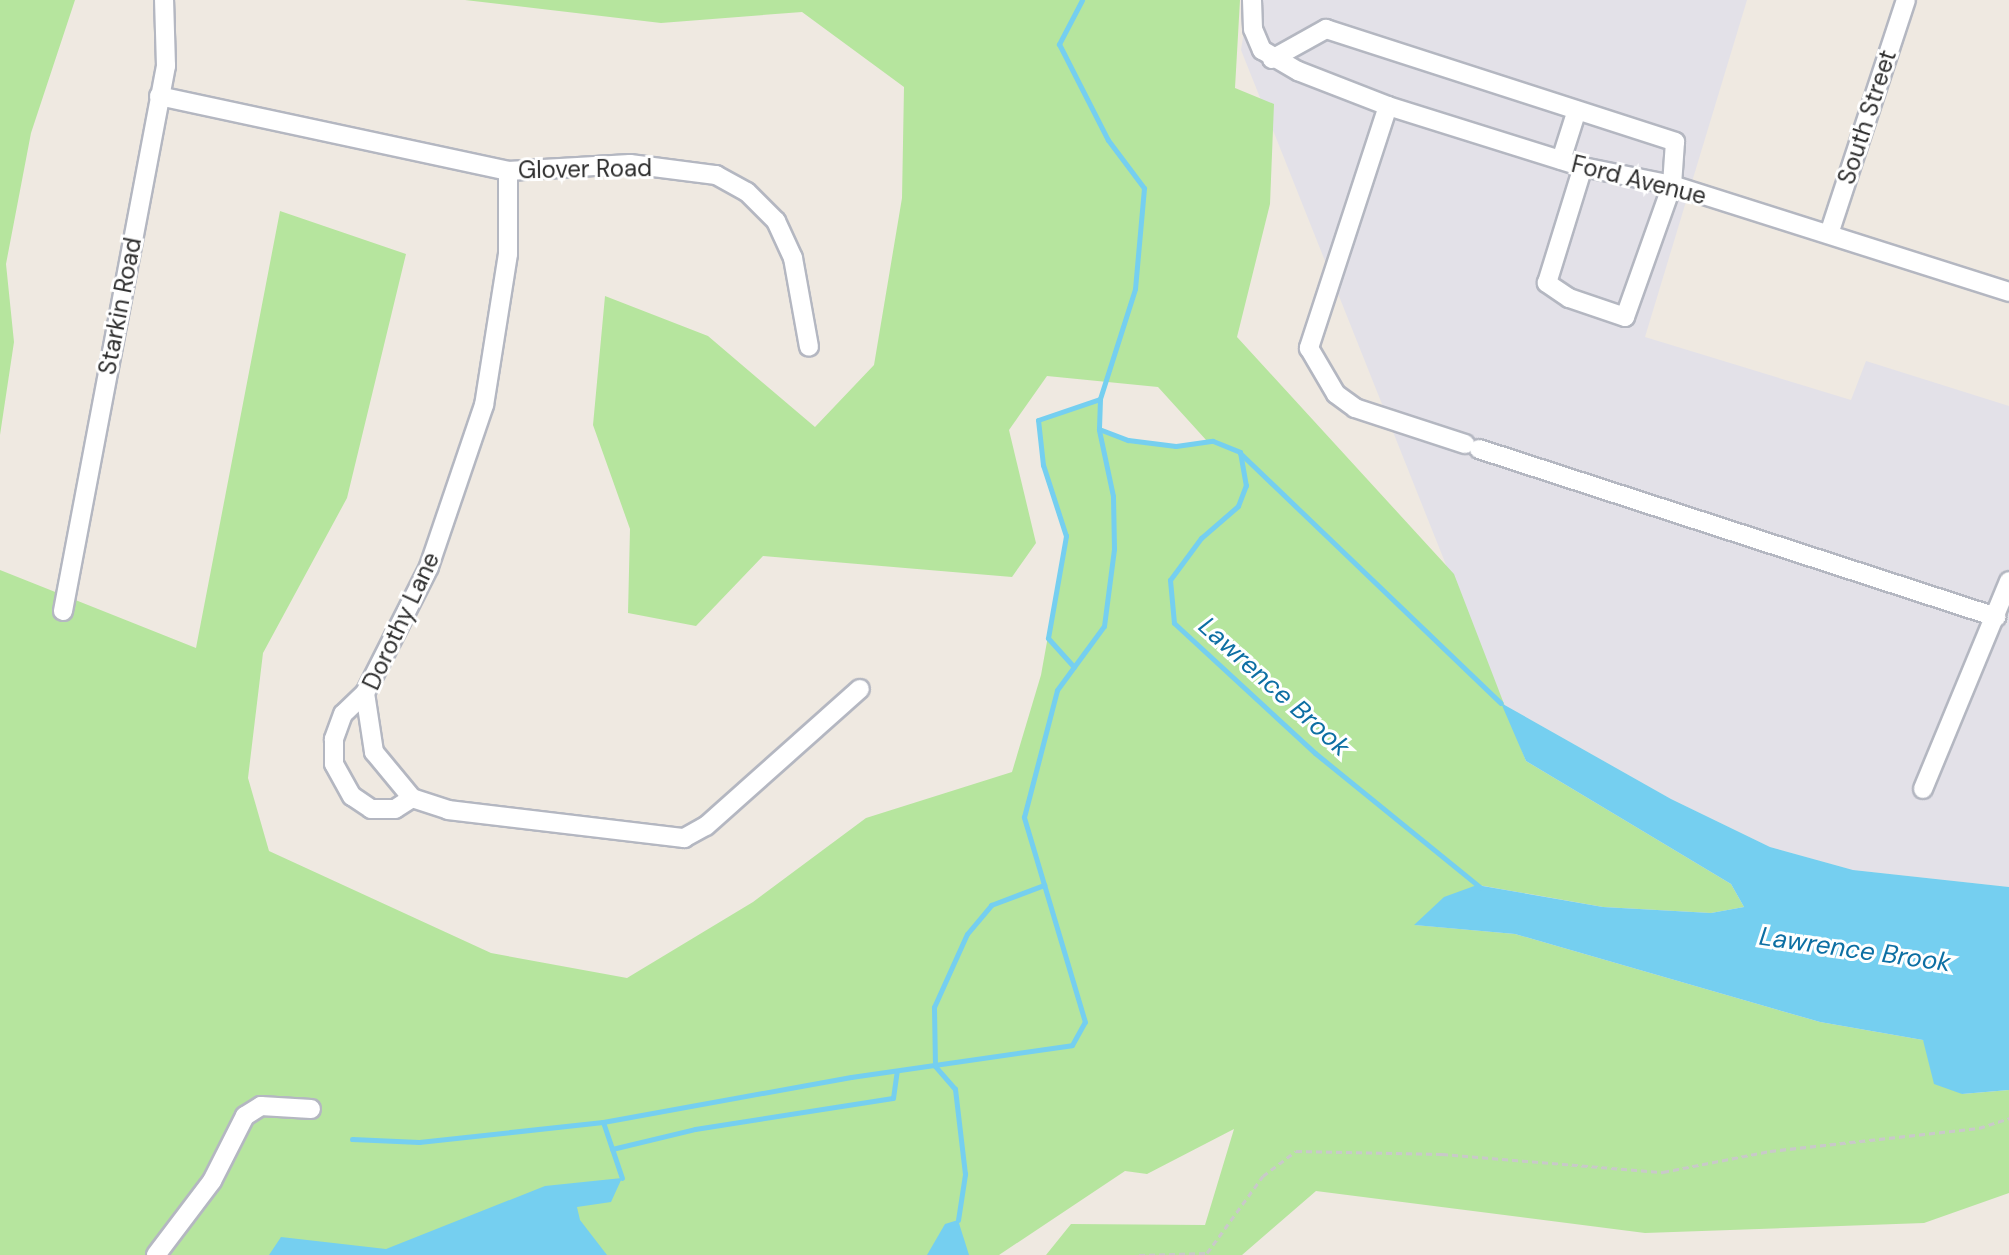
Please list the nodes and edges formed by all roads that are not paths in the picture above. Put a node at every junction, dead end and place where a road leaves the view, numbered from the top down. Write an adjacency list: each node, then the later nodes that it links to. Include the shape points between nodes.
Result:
1 (164, 0): 5 (street, Starkin Road, via 166,66)
2 (1252, 0): 4 (street, via 1253,29)
3 (1906, 0): 12 (street, South Street)
4 (1272, 59): 6 (street, Ford Avenue); 7 (street, via 1326,29)
5 (159, 96): 10 (street, Glover Road); 16 (street, Starkin Road)
6 (1388, 106): 8 (street, Ford Avenue); 17 (street, via 1309,348 1336,394 1355,408)
7 (1577, 110): 8 (street); 11 (street, via 1675,142)
8 (1561, 160): 9 (street, Ford Avenue)
9 (1583, 167): 11 (street, Ford Avenue); 11 (street, via 1547,283 1569,298 1625,317)
10 (508, 171): 14 (street, Glover Road, via 630,164 678,168 716,175 747,192 776,221 793,258); 19 (street, Dorothy Lane, via 508,254 484,405 429,567)
11 (1672, 185): 12 (street, Ford Avenue)
12 (1829, 234): 13 (street, Ford Avenue)
13 (2009, 292)
14 (809, 347)
15 (2009, 581): 17 (street)
16 (63, 611)
17 (1996, 617): 20 (street)
18 (860, 689): 21 (street, via 706,826 684,838 448,810)
19 (365, 693): 21 (street, Dorothy Lane, via 374,752); 21 (street, via 343,714 334,739 334,764 352,796 371,809 395,809)
20 (1923, 789)
21 (412, 798)
22 (311, 1109): 23 (street, via 261,1106 245,1116 212,1181)
23 (156, 1255)

